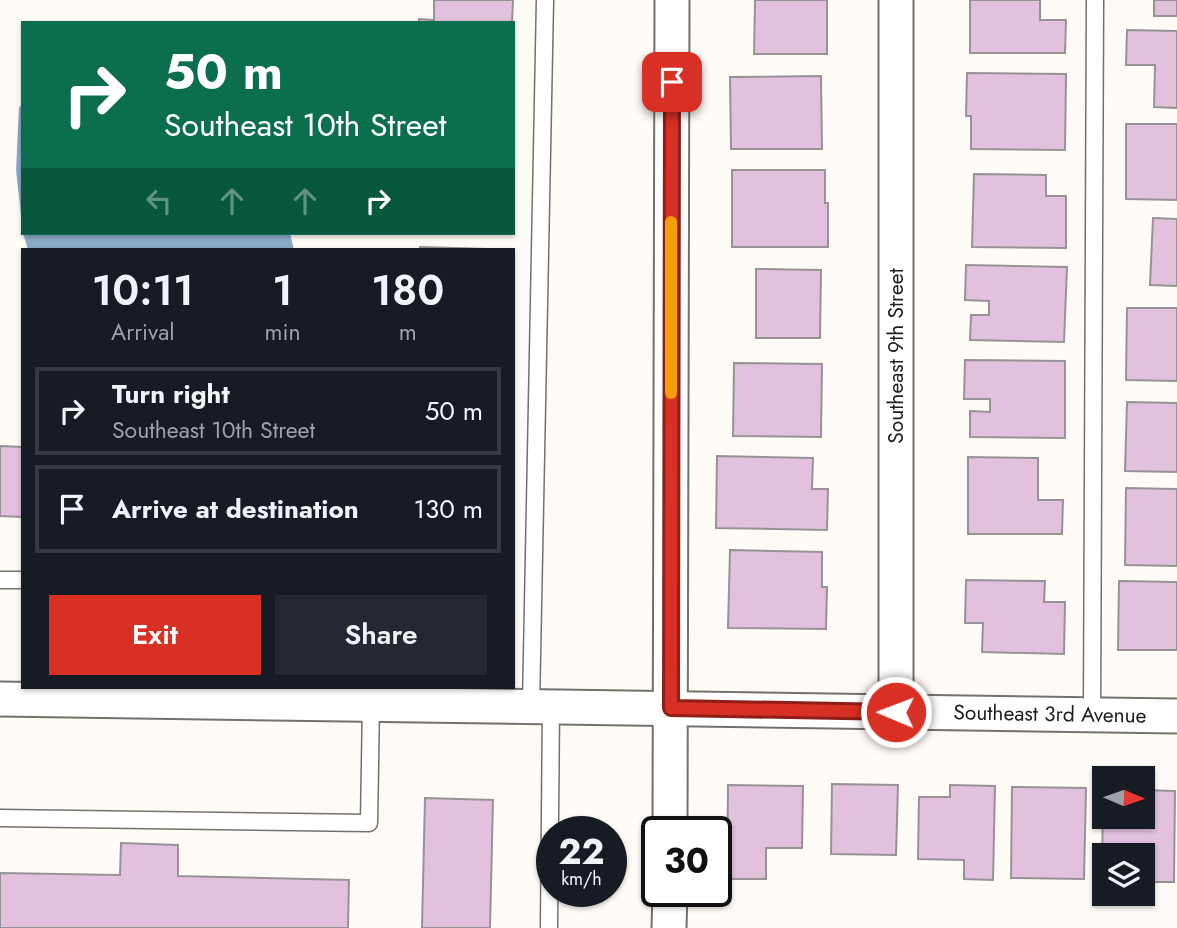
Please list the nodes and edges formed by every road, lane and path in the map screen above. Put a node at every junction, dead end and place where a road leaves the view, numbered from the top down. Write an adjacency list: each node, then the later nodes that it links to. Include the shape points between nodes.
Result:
1 (545, 0): 10 (lane)
2 (672, 0): 11 (street)
3 (896, 0): 12 (street, Southeast 9th Street)
4 (1095, 0): 13 (lane)
5 (0, 580): 6 (lane)
6 (21, 580)
7 (335, 696): 8 (street, Southeast 3rd Avenue); 9 (street, Southeast 3rd Avenue)
8 (0, 699)
9 (371, 704): 10 (street, Southeast 3rd Avenue); 16 (lane, via 369,823)
10 (541, 706): 11 (street, Southeast 3rd Avenue); 18 (lane)
11 (671, 708): 12 (street, Southeast 3rd Avenue); 15 (street)
12 (896, 712): 13 (street, Southeast 3rd Avenue)
13 (1093, 715): 14 (street, Southeast 3rd Avenue)
14 (1177, 716)
15 (670, 816)
16 (0, 818)
17 (670, 907): 19 (street)
18 (549, 928)
19 (669, 928)

